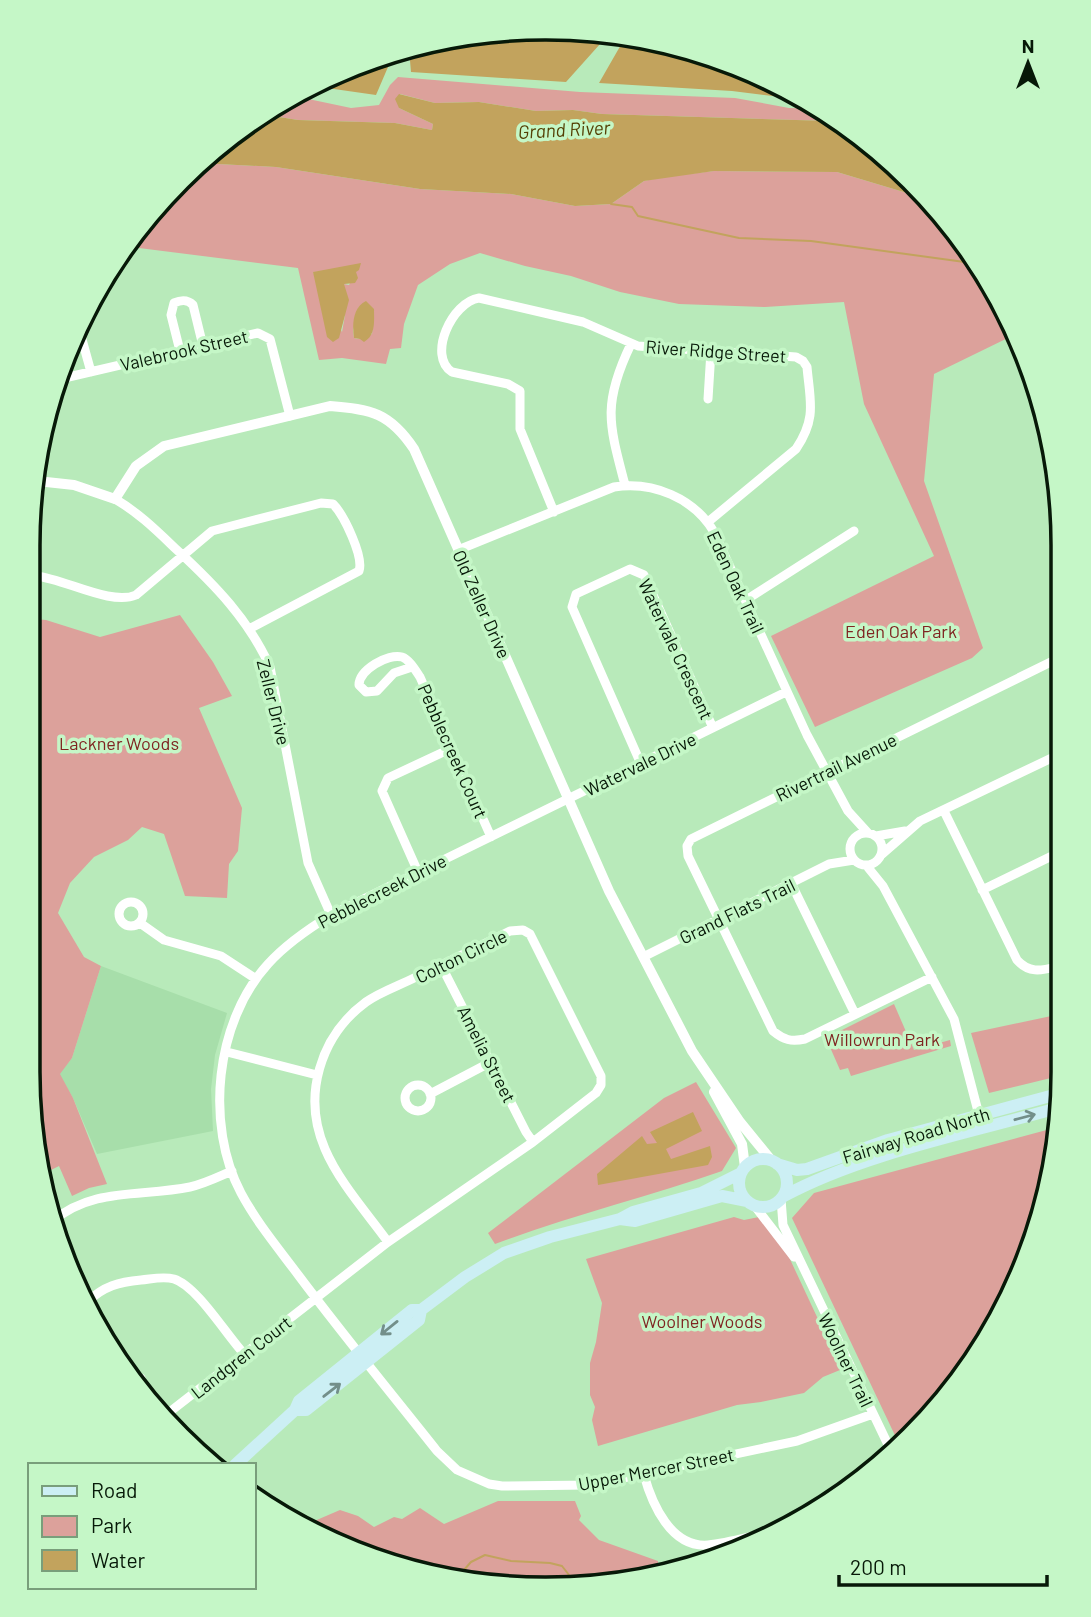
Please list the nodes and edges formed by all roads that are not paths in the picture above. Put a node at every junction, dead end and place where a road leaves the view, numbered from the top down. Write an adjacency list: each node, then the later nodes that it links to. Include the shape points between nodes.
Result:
1 (83, 342): 6 (street)
2 (631, 344): 5 (street, River Ridge Street); 11 (street, via 616,378 610,408); 13 (street, River Ridge Street, via 583,322 479,299 464,304 451,319 443,345 446,368 520,391 520,429)
3 (203, 346): 4 (street, Valebrook Street); 4 (street, via 193,305 181,300 174,303 171,315); 9 (street, Valebrook Street, via 254,332 267,337)
4 (180, 351): 6 (street, Valebrook Street)
5 (710, 351): 8 (street); 14 (street, River Ridge Street, via 803,361 811,419 796,449)
6 (91, 372): 7 (street, Valebrook Street)
7 (69, 377)
8 (708, 399)
9 (290, 416): 12 (street, Old Zeller Drive, via 164,446 136,466); 16 (street, Old Zeller Drive, via 330,406 354,407 377,413 401,430 414,449)
10 (45, 482): 12 (street, Zeller Drive, via 74,485)
11 (625, 485): 13 (street, Eden Oak Trail); 14 (street, Eden Oak Trail, via 670,494)
12 (115, 499): 17 (street, Zeller Drive)
13 (554, 512): 16 (street, Eden Oak Trail)
14 (708, 522): 19 (street, Eden Oak Trail)
15 (854, 531): 19 (street)
16 (458, 550): 29 (street, Old Zeller Drive)
17 (183, 555): 18 (street, via 127,598); 20 (street, Zeller Drive, via 218,588); 20 (street, via 220,528 321,503 333,504 340,511 361,560 359,571)
18 (40, 577)
19 (746, 600): 23 (street, Eden Oak Trail)
20 (249, 629): 45 (street, Zeller Drive, via 270,667 309,863)
21 (1051, 662): 28 (street, Rivertrail Avenue)
22 (412, 667): 22 (street, Pebblecreek Court, via 405,657 386,660 362,673 360,688 377,691 394,673); 25 (street, Pebblecreek Court)
23 (786, 692): 24 (street, Watervale Drive); 28 (street, Eden Oak Trail)
24 (713, 728): 27 (street, Watervale Drive); 27 (street, Watervale Crescent, via 644,575 629,569 583,589 572,607)
25 (452, 748): 34 (street, Pebblecreek Court); 41 (street, via 384,784 383,798)
26 (1051, 758): 31 (street)
27 (641, 764): 29 (street, Watervale Drive)
28 (826, 771): 30 (street, Eden Oak Trail); 46 (street, Rivertrail Avenue, via 691,839 688,856)
29 (569, 799): 34 (street, Pebblecreek Drive); 48 (street, Old Zeller Drive)
30 (848, 811): 33 (street, Eden Oak Trail); 35 (street, Eden Oak Trail)
31 (944, 811): 32 (street); 44 (street)
32 (906, 831): 33 (street); 37 (street)
33 (872, 835): 35 (street, via 857,835); 37 (street, via 882,845)
34 (491, 836): 41 (street, Pebblecreek Drive)
35 (852, 841): 38 (street); 39 (street, Grand Flats Trail)
36 (1051, 857): 44 (street)
37 (879, 858): 40 (street); 43 (street)
38 (854, 860): 39 (street, Grand Flats Trail); 40 (street)
39 (829, 864): 42 (street, Grand Flats Trail)
40 (866, 865): 43 (street)
41 (418, 872): 45 (street, Pebblecreek Drive)
42 (792, 884): 46 (street, Grand Flats Trail); 53 (street)
43 (883, 886): 51 (street)
44 (982, 890): 50 (street, via 1020,963 1035,970)
45 (331, 915): 52 (street, Pebblecreek Drive, via 282,950)
46 (719, 920): 48 (street, Grand Flats Trail); 53 (street, via 780,1037 805,1039)
47 (140, 923): 52 (street, via 164,940 221,956)
48 (645, 956): 56 (street, Old Zeller Drive)
49 (441, 965): 55 (street, Amelia Street); 57 (street, Colton Circle, via 368,1001 351,1015 334,1033); 62 (street, Colton Circle, via 510,931 530,934 601,1076 596,1093)
50 (1051, 968)
51 (932, 977): 53 (street); 61 (street, via 954,1019)
52 (256, 979): 54 (street, Pebblecreek Drive, via 237,1013)
53 (855, 1014)
54 (227, 1052): 57 (street); 65 (street, Pebblecreek Drive, via 219,1101 222,1138)
55 (491, 1062): 58 (street); 62 (street, Amelia Street)
56 (702, 1067): 63 (street, Old Zeller Drive); 64 (street, Old Zeller Drive, via 742,1144)
57 (317, 1075): 70 (street, Colton Circle, via 315,1113 320,1138)
58 (430, 1094)
59 (1050, 1096): 61 (main road, Fairway Road North)
60 (1049, 1110): 66 (main road, Fairway Road North, one-way to 60, via 897,1152)
61 (979, 1115): 63 (main road, Fairway Road North, via 888,1140 807,1170)
62 (533, 1142): 70 (street, Colton Circle)
63 (774, 1162): 64 (main road, via 760,1159); 66 (main road, via 787,1178)
64 (743, 1170): 67 (main road, via 739,1185); 69 (main road, via 701,1193)
65 (232, 1171): 68 (street, via 190,1187 94,1199); 73 (street, Pebblecreek Drive, via 258,1221)
66 (782, 1197): 67 (main road, via 768,1207); 71 (street, Woolner Trail, via 783,1226)
67 (750, 1203): 69 (main road, via 722,1196 635,1221); 71 (street, Woolner Trail)
68 (61, 1216)
69 (620, 1219): 75 (main road, via 503,1254 465,1277 422,1310 419,1320)
70 (388, 1242): 73 (street, Colton Circle)
71 (802, 1266): 77 (street, Woolner Trail)
72 (93, 1297): 74 (street, via 120,1282 177,1280 191,1290)
73 (315, 1298): 74 (street, Landgren Court); 75 (street, Pebblecreek Drive)
74 (244, 1355): 76 (street, Landgren Court)
75 (364, 1357): 79 (main road, via 306,1410 295,1410); 80 (street, Upper Mercer Street, via 442,1457 476,1480 502,1486 564,1486)
76 (171, 1411)
77 (873, 1414): 78 (street, Woolner Trail); 80 (street, Upper Mercer Street, via 797,1441)
78 (888, 1443)
79 (237, 1463)
80 (644, 1475): 81 (street, via 657,1511 690,1543)
81 (736, 1539)

